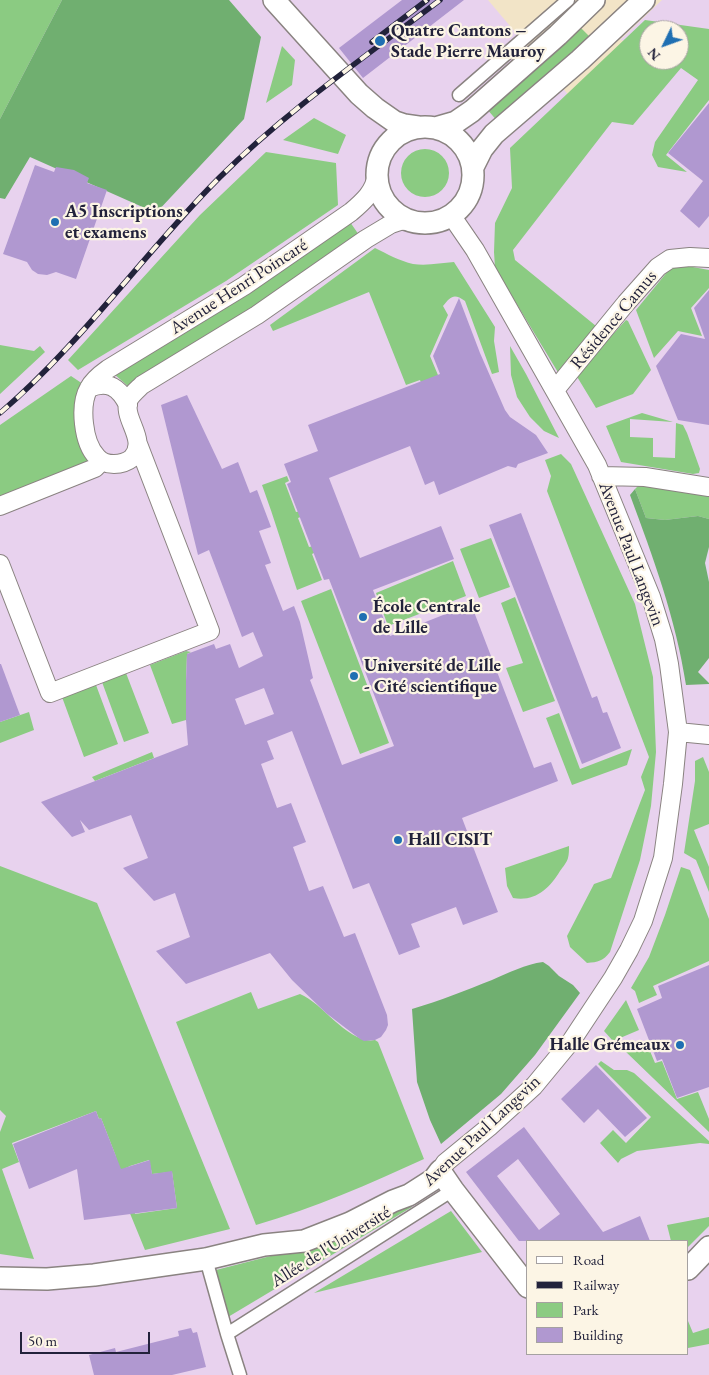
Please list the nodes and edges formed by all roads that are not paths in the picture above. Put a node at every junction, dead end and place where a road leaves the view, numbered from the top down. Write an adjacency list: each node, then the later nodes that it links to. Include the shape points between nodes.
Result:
1 (274, 0): 5 (street)
2 (568, 0): 6 (street)
3 (594, 0): 7 (street, via 472,111 456,122)
4 (644, 0): 9 (street, via 494,134)
5 (358, 94): 7 (street, via 385,116 404,125); 8 (street, via 380,130)
6 (459, 95)
7 (427, 127): 8 (street, via 397,135); 9 (street, via 451,134 470,156)
8 (382, 153): 10 (street)
9 (473, 167): 11 (street, via 469,194)
10 (377, 175): 12 (street, via 384,200 395,213); 14 (street, Avenue Henri Poincaré, via 372,190 351,212 244,286 108,369)
11 (451, 215): 12 (street, via 431,222); 15 (street, Avenue Paul Langevin, via 475,250)
12 (410, 220): 16 (street, Avenue Henri Poincaré, via 391,224 366,239 257,315 142,386 130,398)
13 (709, 258): 15 (street, Résidence Camus, via 670,259 658,267)
14 (89, 388): 16 (street, via 99,384 112,386); 18 (street, via 83,420 89,445)
15 (555, 390): 19 (street, Avenue Paul Langevin)
16 (128, 405): 17 (street)
17 (138, 444): 18 (street, via 133,457 126,462 109,464); 22 (street, via 210,631 50,693)
18 (97, 457): 21 (street, via 95,468)
19 (601, 476): 20 (street, via 645,477); 23 (street, Avenue Paul Langevin, via 651,597 669,664)
20 (709, 487)
21 (0, 506)
22 (0, 564)
23 (678, 732): 24 (street); 25 (street, Avenue Paul Langevin, via 663,858 643,921 629,950 572,1040 534,1086 445,1162)
24 (709, 736)
25 (440, 1171): 26 (street); 28 (street, Avenue Paul Langevin, via 434,1179 408,1196 320,1235 304,1241 264,1245)
26 (453, 1190): 31 (street); 32 (street, Allée de l'Université)
27 (709, 1247): 29 (street)
28 (206, 1259): 30 (street, Avenue Paul Langevin, via 94,1275); 32 (street)
29 (689, 1268)
30 (0, 1278)
31 (526, 1284)
32 (227, 1334): 33 (street)
33 (240, 1375)

